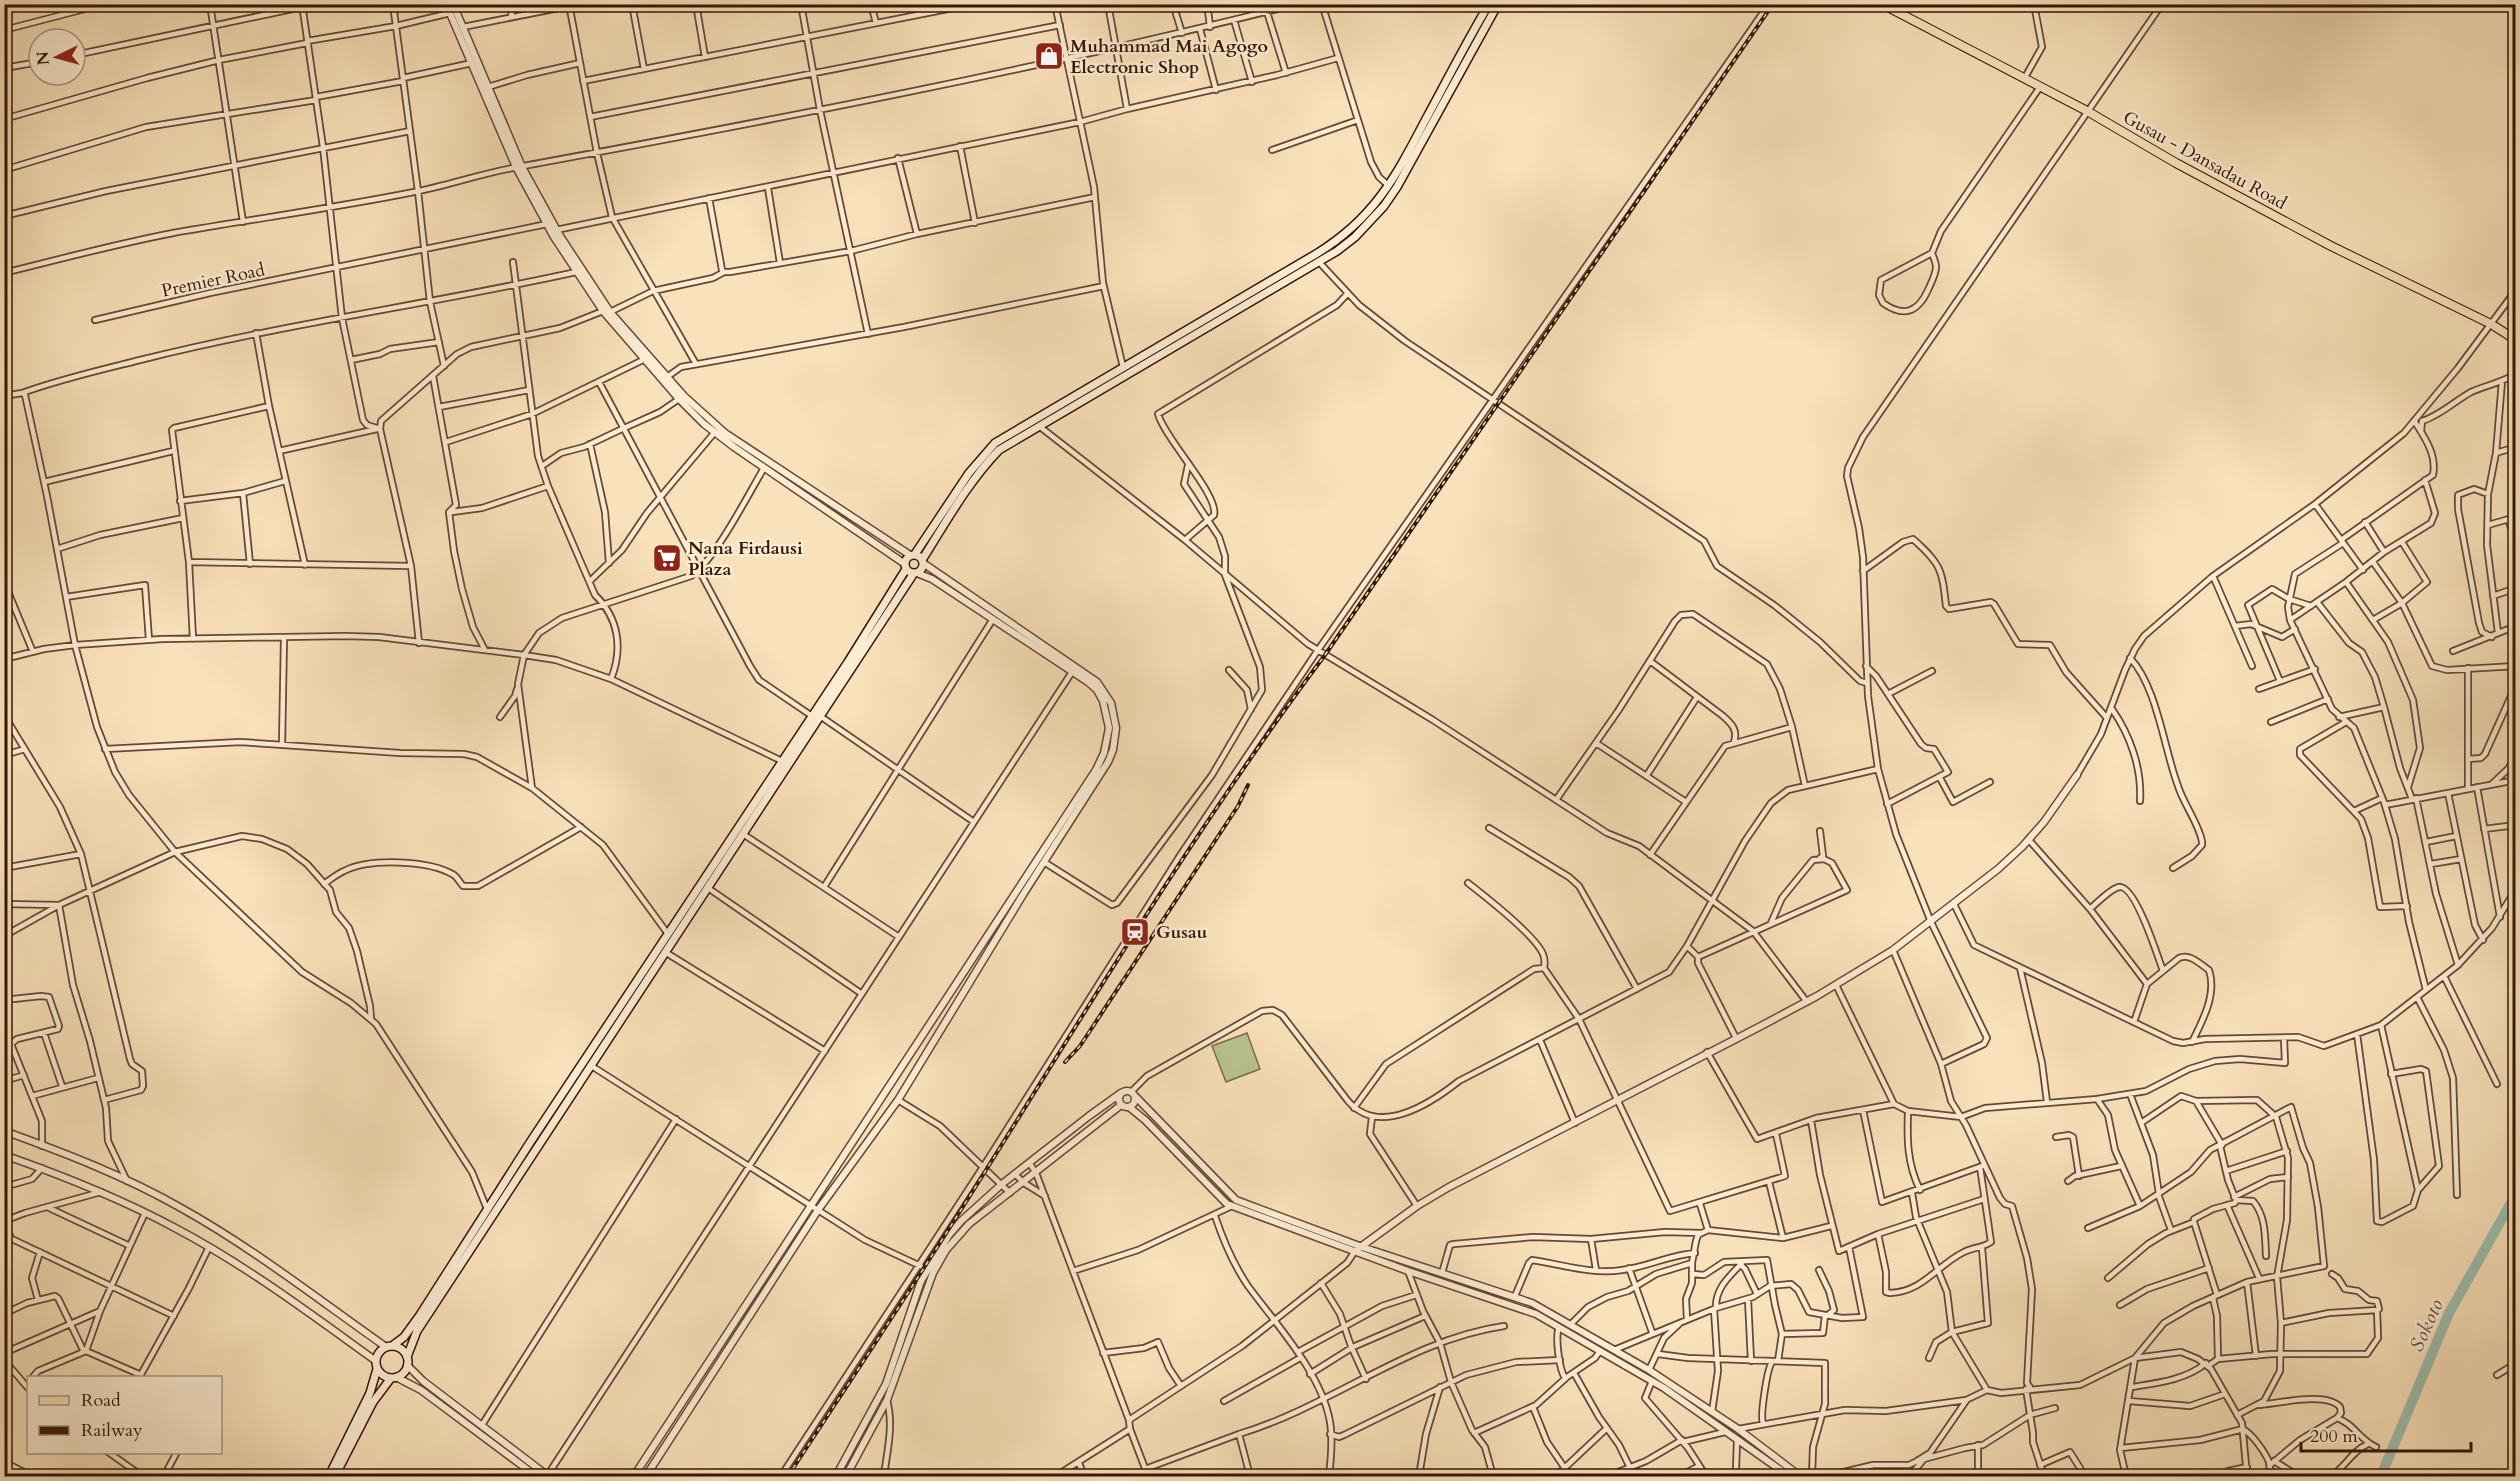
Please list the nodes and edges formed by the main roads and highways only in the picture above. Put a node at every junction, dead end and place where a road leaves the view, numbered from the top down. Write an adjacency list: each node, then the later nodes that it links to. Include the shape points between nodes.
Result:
1 (1489, 4): 4 (main road)
2 (1498, 4): 4 (main road)
3 (1882, 4): 6 (main road, Gusau - Dansadau Road, via 2087,111 2331,246)
4 (1473, 41): 5 (main road)
5 (1461, 63): 7 (main road, via 1389,186 1370,211 1327,248 995,443 969,473); 8 (main road, via 1391,197 1355,237 1319,262 1004,446 982,468)
6 (2516, 340)
7 (912, 555): 8 (main road); 9 (main road)
8 (923, 561): 10 (main road)
9 (905, 566): 10 (main road); 11 (main road, via 892,595)
10 (915, 573): 11 (main road)
11 (816, 716): 12 (main road, via 782,761 420,1315 404,1337); 13 (main road, via 708,888 417,1331)
12 (389, 1347): 13 (main road, via 401,1349); 14 (main road, via 377,1355)
13 (407, 1361): 15 (main road, via 402,1374)
14 (377, 1369): 15 (main road); 16 (main road, via 370,1393)
15 (393, 1378): 17 (main road, via 373,1402)
16 (328, 1476)
17 (336, 1476)

